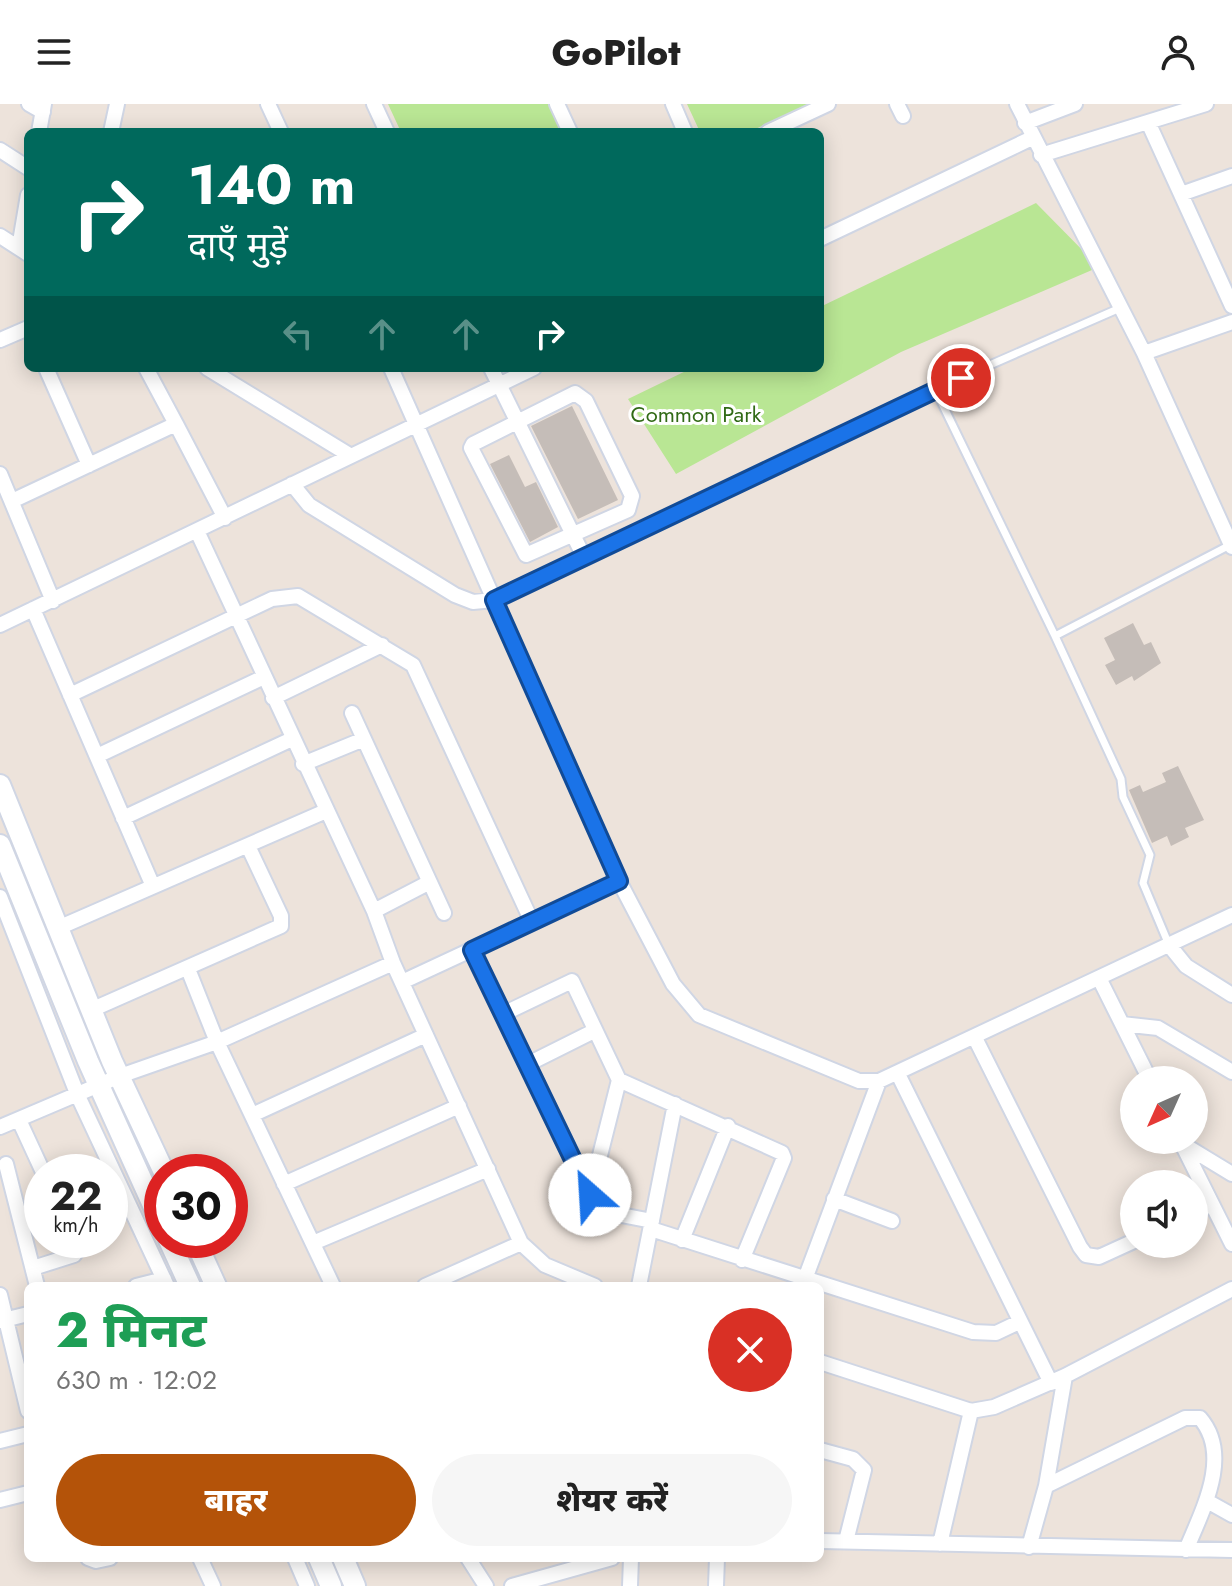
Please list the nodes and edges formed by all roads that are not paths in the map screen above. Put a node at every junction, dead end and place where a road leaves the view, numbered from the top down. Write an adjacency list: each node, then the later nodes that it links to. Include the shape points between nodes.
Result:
1 (29, 104): 11 (street)
2 (117, 104): 15 (street)
3 (268, 104): 16 (street)
4 (374, 104): 17 (street)
5 (557, 104): 18 (street)
6 (673, 104): 19 (street)
7 (828, 104): 20 (street)
8 (1017, 104): 13 (street)
9 (1075, 104): 13 (street)
10 (1206, 104): 12 (street)
11 (44, 108): 14 (street)
12 (1148, 122): 23 (street); 26 (street)
13 (1025, 123): 21 (street)
14 (40, 128)
15 (112, 128)
16 (279, 128)
17 (385, 128)
18 (568, 128)
19 (683, 128)
20 (777, 128)
21 (1032, 138): 23 (street); 28 (street)
22 (0, 150): 24 (street)
23 (1041, 155): 31 (street)
24 (24, 165)
25 (1232, 176): 26 (street)
26 (1181, 194): 30 (street)
27 (0, 236): 29 (street)
28 (824, 237)
29 (23, 251)
30 (1232, 306)
31 (1120, 308): 35 (street); 43 (lane)
32 (1232, 322): 35 (street)
33 (24, 330): 34 (street)
34 (0, 340)
35 (1144, 353): 55 (street)
36 (48, 372): 48 (street)
37 (148, 372): 45 (street)
38 (214, 372): 47 (street)
39 (393, 372): 46 (street)
40 (493, 372): 42 (street)
41 (525, 372): 42 (street)
42 (498, 384): 44 (street); 46 (street)
43 (935, 389): 56 (lane); 62 (lane)
44 (517, 422): 54 (street); 54 (street, via 473,444 472,453 522,552 530,555); 54 (street, via 575,393 586,401 632,504)
45 (176, 424): 48 (street); 52 (street)
46 (416, 428): 47 (street); 57 (street)
47 (351, 456): 50 (street)
48 (89, 465): 51 (street)
49 (0, 474): 51 (street)
50 (292, 484): 52 (street); 57 (street, via 309,505 455,595 473,602)
51 (12, 501): 58 (street)
52 (225, 518): 53 (street)
53 (197, 531): 58 (street); 60 (street)
54 (573, 535): 56 (street)
55 (1231, 546): 62 (lane)
56 (584, 557): 57 (lane)
57 (494, 600): 77 (street)
58 (53, 601): 59 (street)
59 (33, 609): 61 (street); 65 (street)
60 (236, 617): 63 (street, via 290,595); 64 (street); 65 (street)
61 (0, 625)
62 (1055, 636): 87 (lane, via 1150,855 1143,883)
63 (382, 645): 66 (street); 84 (street, via 413,665 422,679)
64 (264, 677): 66 (street); 70 (street)
65 (70, 695): 70 (street)
66 (273, 698): 68 (street)
67 (352, 713): 69 (street)
68 (292, 739): 71 (street); 74 (street)
69 (364, 739): 71 (street); 78 (street)
70 (97, 756): 74 (street)
71 (303, 764): 73 (street)
72 (0, 785): 85 (street)
73 (326, 811): 76 (street); 81 (street)
74 (123, 818): 79 (street)
75 (0, 845): 108 (street)
76 (248, 846): 79 (street); 90 (street, via 281,926)
77 (619, 881): 84 (street); 107 (street, via 673,984 699,1015 859,1081)
78 (428, 883): 81 (street); 82 (street)
79 (152, 884): 85 (street)
80 (0, 897): 86 (street)
81 (374, 911): 89 (street)
82 (444, 913)
83 (1232, 915): 87 (street)
84 (532, 922): 88 (street)
85 (58, 928): 94 (street)
86 (7, 934): 109 (street)
87 (1169, 945): 91 (street); 93 (street, via 1186,966)
88 (472, 950): 92 (street); 95 (street)
89 (393, 963): 92 (street); 100 (street)
90 (188, 969): 94 (street); 100 (street)
91 (1099, 978): 96 (street); 99 (street)
92 (402, 982): 98 (street)
93 (1232, 995)
94 (91, 1010): 105 (street)
95 (503, 1014): 97 (street, via 572,981); 101 (street)
96 (1122, 1024): 102 (street); 103 (street, via 1158,1028)
97 (594, 1031): 101 (street); 106 (street)
98 (426, 1035): 111 (street); 112 (street)
99 (975, 1038): 104 (street); 136 (street, via 1080,1247 1086,1255 1099,1257)
100 (217, 1042): 105 (street); 112 (street)
101 (528, 1064): 126 (street)
102 (1143, 1066)
103 (1232, 1072)
104 (898, 1074): 107 (street); 157 (street)
105 (120, 1076): 108 (street); 117 (street)
106 (619, 1080): 110 (street); 126 (street)
107 (879, 1081): 127 (street)
108 (100, 1086): 109 (street); 125 (street)
109 (78, 1096): 113 (street); 144 (street)
110 (675, 1104): 114 (street); 131 (street)
111 (459, 1106): 122 (street); 124 (street)
112 (252, 1115): 124 (street)
113 (19, 1120): 115 (street); 116 (street)
114 (728, 1126): 132 (street); 140 (street, via 777,1149 784,1158)
115 (0, 1127)
116 (35, 1154)
117 (156, 1154)
118 (1187, 1154): 128 (street)
119 (1200, 1154): 123 (street)
120 (24, 1158): 121 (street)
121 (3, 1166): 141 (street)
122 (488, 1169): 133 (street); 134 (street)
123 (1232, 1174)
124 (284, 1184): 133 (street)
125 (144, 1185)
126 (590, 1195): 131 (street, via 611,1213)
127 (834, 1199): 130 (street); 142 (street)
128 (1212, 1204): 129 (street); 135 (street)
129 (1208, 1206)
130 (892, 1221)
131 (652, 1225): 132 (street); 150 (street)
132 (682, 1240): 140 (street)
133 (313, 1243): 147 (street)
134 (521, 1243): 148 (street); 149 (street, via 545,1265)
135 (1232, 1244)
136 (1120, 1247)
137 (65, 1258): 141 (street)
138 (177, 1258): 145 (street)
139 (203, 1258): 146 (street)
140 (742, 1260): 142 (street)
141 (33, 1268): 143 (street)
142 (805, 1279): 151 (street)
143 (36, 1282)
144 (165, 1282)
145 (188, 1282)
146 (214, 1282)
147 (331, 1282)
148 (435, 1282)
149 (585, 1282)
150 (640, 1282)
151 (815, 1282)
152 (824, 1285): 157 (street, via 981,1334)
153 (1232, 1289): 159 (street)
154 (0, 1295): 156 (street)
155 (24, 1315): 156 (street)
156 (3, 1320): 160 (street)
157 (1019, 1322): 159 (street)
158 (824, 1363): 161 (street)
159 (1058, 1380): 161 (street); 165 (street)
160 (24, 1396)
161 (971, 1411): 172 (street)
162 (24, 1435): 163 (street)
163 (0, 1441)
164 (824, 1451): 171 (street, via 853,1459 864,1470)
165 (1046, 1486): 168 (street, via 1191,1416 1206,1423 1221,1455); 173 (street)
166 (24, 1494): 167 (street)
167 (0, 1500)
168 (1207, 1501): 169 (street); 174 (street)
169 (1232, 1515)
170 (824, 1541): 171 (street)
171 (846, 1541): 172 (street)
172 (940, 1544): 173 (street)
173 (1029, 1547): 174 (street)
174 (1186, 1550): 175 (street)
175 (1232, 1550)
176 (202, 1562): 184 (street)
177 (297, 1562): 185 (street)
178 (321, 1562): 186 (street)
179 (345, 1562): 187 (street)
180 (471, 1562): 188 (street)
181 (598, 1562): 189 (street)
182 (631, 1562): 190 (street)
183 (717, 1562): 191 (street)
184 (213, 1586)
185 (307, 1586)
186 (331, 1586)
187 (355, 1586)
188 (486, 1586)
189 (512, 1586)
190 (630, 1586)
191 (716, 1586)

